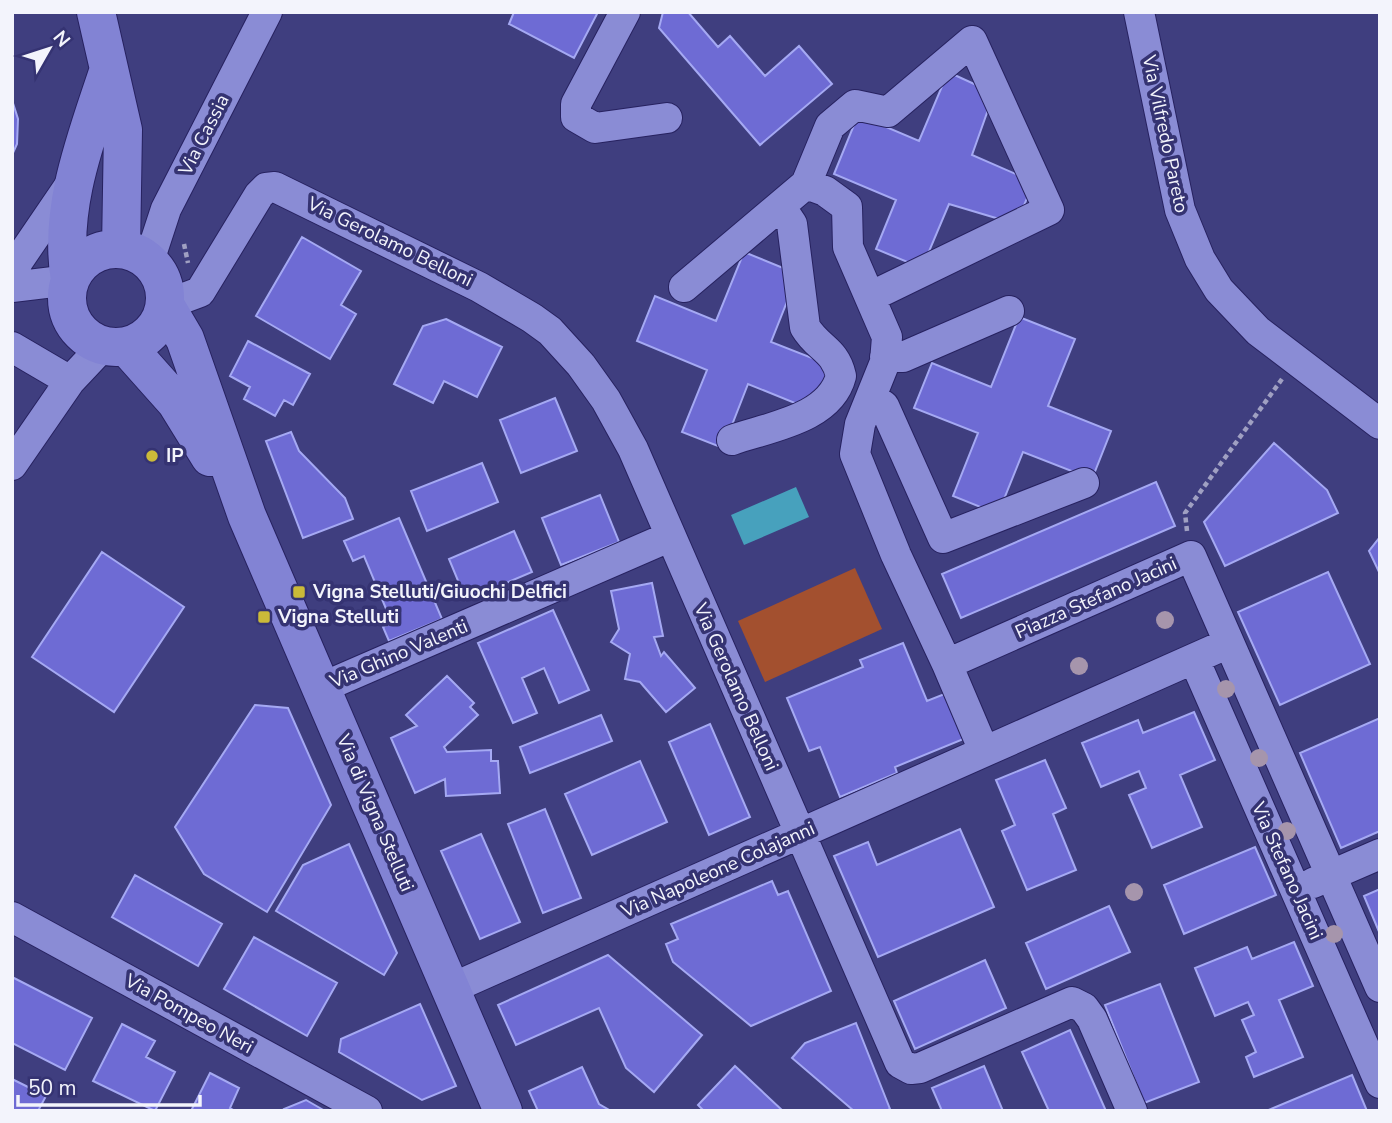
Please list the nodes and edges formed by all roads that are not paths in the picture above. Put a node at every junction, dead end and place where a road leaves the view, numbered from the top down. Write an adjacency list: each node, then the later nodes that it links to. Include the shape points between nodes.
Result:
1 (96, 12): 5 (main road)
2 (267, 12): 10 (street, Via Cassia, via 166,209)
3 (625, 12): 6 (street, via 576,104 576,117 595,128)
4 (1139, 12): 23 (street, Via Vilfredo Pareto, via 1180,210 1188,235 1219,290 1295,362)
5 (108, 72): 7 (main road); 10 (main road, via 123,130)
6 (667, 118)
7 (74, 178): 11 (street); 12 (main road, via 66,243)
8 (806, 184): 9 (street); 15 (street, via 847,207 848,247); 15 (street, via 830,126 855,104 888,112 972,41 1049,210)
9 (780, 206): 13 (street); 24 (street, via 792,224 805,327 833,354 841,376 832,399 815,410)
10 (135, 255): 12 (main road, via 97,252); 16 (main road, via 163,281)
11 (12, 270)
12 (70, 280): 14 (street); 19 (main road, via 71,319 80,331)
13 (684, 286)
14 (12, 287)
15 (870, 297): 20 (street, via 887,337)
16 (165, 305): 19 (main road, via 155,328); 27 (main road, Via di Vigna Stelluti, via 185,339); 28 (street, Via Gerolamo Belloni, via 200,292 266,188 283,190 479,287 550,331 581,365 623,429)
17 (1009, 311): 20 (street, via 903,357)
18 (12, 347): 21 (street)
19 (115, 347): 21 (street); 27 (main road, Via di Vigna Stelluti, via 176,402)
20 (886, 358): 22 (street)
21 (63, 390): 25 (street)
22 (871, 397): 26 (street, via 884,406 943,538); 31 (street, via 856,440 858,463)
23 (1380, 424)
24 (732, 440)
25 (12, 465)
26 (1084, 483)
27 (247, 516): 32 (main road, Via di Vigna Stelluti)
28 (669, 537): 32 (street, Via Ghino Valenti); 34 (street, Via Gerolamo Belloni)
29 (1229, 643): 30 (street); 31 (street, Piazza Stefano Jacini, via 1191,556); 36 (street, Via Stefano Jacini)
30 (1194, 659): 33 (street); 37 (street, Via Stefano Jacini)
31 (947, 664): 33 (street)
32 (321, 688): 40 (main road, Via di Vigna Stelluti)
33 (984, 751): 34 (street, Via Napoleone Colajanni)
34 (801, 833): 40 (street, Via Napoleone Colajanni); 44 (street, Via Gerolamo Belloni, via 900,1063 920,1068 1072,1002 1092,1019)
35 (1380, 853): 36 (street)
36 (1332, 874): 37 (street); 39 (street, Via Stefano Jacini)
37 (1295, 890): 41 (street, Via Stefano Jacini)
38 (12, 917): 42 (street, Via Pompeo Neri)
39 (1380, 987)
40 (450, 989): 43 (main road, Via di Vigna Stelluti)
41 (1380, 1083)
42 (367, 1111)
43 (503, 1111)
44 (1132, 1111)

